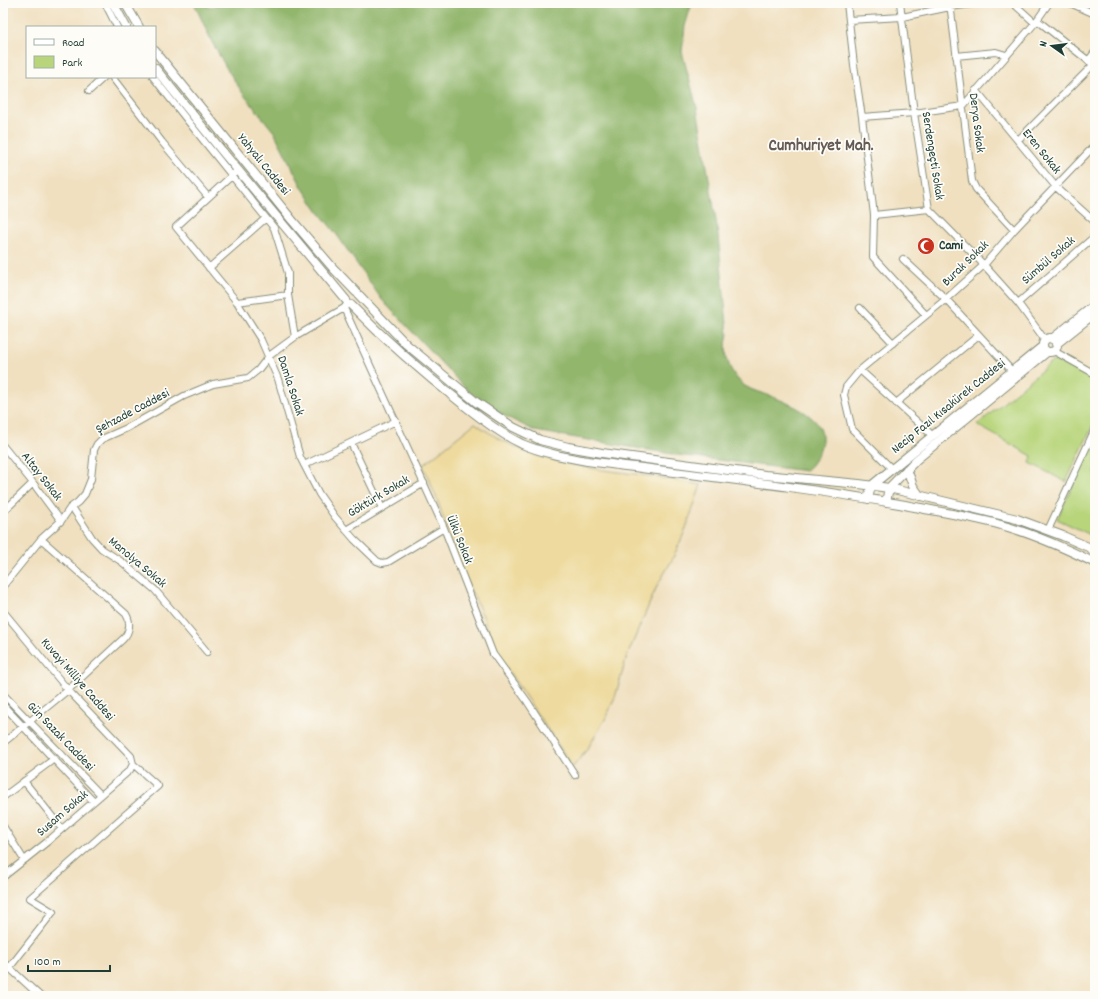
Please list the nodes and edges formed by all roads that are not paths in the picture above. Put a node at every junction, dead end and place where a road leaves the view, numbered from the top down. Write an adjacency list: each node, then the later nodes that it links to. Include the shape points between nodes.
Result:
1 (105, 3): 15 (street)
2 (113, 3): 16 (main road)
3 (125, 3): 17 (main road)
4 (847, 3): 13 (street)
5 (900, 3): 12 (street, Serdengeçti Sokak)
6 (980, 3): 10 (street)
7 (1013, 3): 14 (street)
8 (1049, 3): 14 (street)
9 (1070, 3): 11 (street)
10 (950, 5): 12 (street); 20 (street, Derya Sokak)
11 (1095, 14)
12 (902, 17): 13 (street); 30 (street, Serdengeçti Sokak)
13 (849, 20): 31 (street)
14 (1036, 21): 21 (street); 22 (street)
15 (117, 26)
16 (125, 26)
17 (137, 26)
18 (156, 52): 46 (main road, Yahyalı Caddesi, via 287,214)
19 (1095, 52): 22 (street)
20 (956, 56): 21 (street, via 996,52); 29 (street, Derya Sokak)
21 (1006, 56): 27 (street)
22 (1092, 64): 32 (street)
23 (156, 69): 34 (main road, Yahyalı Caddesi)
24 (103, 78): 28 (street)
25 (113, 78): 36 (street)
26 (154, 78): 34 (street)
27 (976, 90): 29 (street); 32 (street, Eren Sokak)
28 (89, 91)
29 (963, 106): 30 (street); 41 (street, Derya Sokak, via 976,189)
30 (914, 113): 31 (street); 37 (street, Serdengeçti Sokak)
31 (862, 117): 38 (street)
32 (1018, 140): 35 (street, Eren Sokak)
33 (1095, 145): 35 (street, Burak Sokak)
34 (235, 173): 36 (street, Damla Sokak); 39 (street); 51 (main road, Yahyalı Caddesi)
35 (1056, 187): 40 (street, Eren Sokak); 41 (street, Burak Sokak)
36 (208, 197): 45 (street, Damla Sokak, via 176,227)
37 (929, 209): 38 (street); 44 (street, Serdengeçti Sokak)
38 (874, 215): 54 (street, via 873,257)
39 (266, 218): 45 (street); 47 (street, via 274,228 288,273)
40 (1095, 222)
41 (1014, 230): 44 (street, Burak Sokak)
42 (1095, 236): 50 (street, Sümbül Sokak)
43 (903, 259): 48 (street)
44 (984, 265): 48 (street, Burak Sokak); 50 (street, Serdengeçti Sokak)
45 (209, 268): 49 (street, Damla Sokak)
46 (357, 294): 51 (main road, via 358,302); 51 (main road, via 349,292 346,295); 75 (main road, Yahyalı Caddesi, via 406,344 480,406 513,428 540,440 602,453)
47 (288, 295): 49 (street); 57 (street)
48 (946, 299): 54 (street, Burak Sokak); 56 (street)
49 (237, 302): 60 (street, Damla Sokak, via 254,326)
50 (1018, 303): 59 (street, Serdengeçti Sokak)
51 (347, 304): 57 (street, Şehzade Caddesi); 65 (street, Ülkü Sokak); 78 (main road, Yahyalı Caddesi, via 445,391 494,428 513,440 533,448 586,461)
52 (1095, 305): 59 (main road, Necip Fazıl Kısakürek Caddesi)
53 (860, 308): 58 (street)
54 (926, 315): 58 (street, Burak Sokak)
55 (1093, 317): 59 (main road, Necip Fazıl Kısakürek Caddesi)
56 (979, 335): 62 (street); 64 (street)
57 (295, 337): 60 (street, Şehzade Caddesi)
58 (893, 343): 61 (street, Burak Sokak)
59 (1050, 345): 62 (main road, Necip Fazıl Kısakürek Caddesi); 63 (street); 72 (main road, Necip Fazıl Kısakürek Caddesi)
60 (269, 356): 70 (street, Damla Sokak, via 283,392); 80 (street, Şehzade Caddesi, via 248,378 213,384 184,396 102,439 94,450 93,472 88,489)
61 (860, 370): 64 (street); 71 (street, Burak Sokak, via 844,391 852,429)
62 (1012, 371): 67 (main road, Necip Fazıl Kısakürek Caddesi)
63 (1095, 374)
64 (896, 403): 67 (street)
65 (396, 421): 68 (street); 74 (street, Ülkü Sokak)
66 (1095, 429): 86 (street)
67 (933, 436): 71 (main road, Necip Fazıl Kısakürek Caddesi)
68 (350, 443): 70 (street); 81 (street)
69 (3, 446): 73 (street, Altay Sokak)
70 (304, 464): 85 (street, Damla Sokak, via 319,494)
71 (892, 469): 75 (main road, Necip Fazıl Kısakürek Caddesi)
72 (907, 469): 76 (main road, Necip Fazıl Kısakürek Caddesi); 77 (main road)
73 (33, 483): 82 (street); 83 (street, Altay Sokak)
74 (424, 483): 81 (street, Göktürk Sokak); 84 (street, Ülkü Sokak)
75 (871, 486): 76 (main road, Yahyalı Caddesi); 78 (main road)
76 (888, 488): 77 (main road, Yahyalı Caddesi); 79 (main road)
77 (920, 496): 86 (main road, Yahyalı Caddesi, via 1017,518)
78 (868, 499): 79 (main road, Yahyalı Caddesi)
79 (886, 502): 89 (main road, Yahyalı Caddesi, via 1007,527 1040,538)
80 (72, 507): 83 (street, Şehzade Caddesi); 92 (street, Manolya Sokak, via 97,544 155,590)
81 (382, 508): 85 (street, Göktürk Sokak)
82 (3, 512)
83 (61, 521): 87 (street, Şehzade Caddesi)
84 (444, 528): 85 (street, Damla Sokak, via 384,563 378,561); 101 (street, Ülkü Sokak, via 493,654)
85 (346, 530)
86 (1048, 530): 88 (main road, Yahyalı Caddesi)
87 (42, 539): 90 (street, Şehzade Caddesi); 93 (street, via 126,614 128,620 128,630 123,639)
88 (1095, 550)
89 (1095, 563)
90 (3, 586)
91 (3, 611): 93 (street, Kuvayi Milliye Caddesi)
92 (207, 652)
93 (68, 690): 96 (street); 100 (street, Kuvayi Milliye Caddesi, via 131,756)
94 (3, 694): 96 (street, Gün Sazak Caddesi)
95 (3, 705): 97 (street, Gün Sazak Caddesi)
96 (30, 721): 97 (street); 103 (street, Gün Sazak Caddesi)
97 (23, 727): 98 (street); 99 (street, Gün Sazak Caddesi)
98 (3, 743)
99 (54, 759): 102 (street); 105 (street, Gün Sazak Caddesi)
100 (134, 764): 103 (street, Susam Sokak); 111 (street, Kuvayi Milliye Caddesi, via 158,786 30,898 53,912)
101 (575, 775)
102 (24, 781): 104 (street); 107 (street)
103 (100, 795): 105 (street, Susam Sokak)
104 (3, 797)
105 (94, 801): 107 (street, Susam Sokak)
106 (3, 826): 108 (street)
107 (62, 829): 108 (street, Susam Sokak)
108 (24, 860): 109 (street, Susam Sokak)
109 (3, 877)
110 (3, 962): 111 (street)
111 (10, 967): 112 (street)
112 (40, 996)

